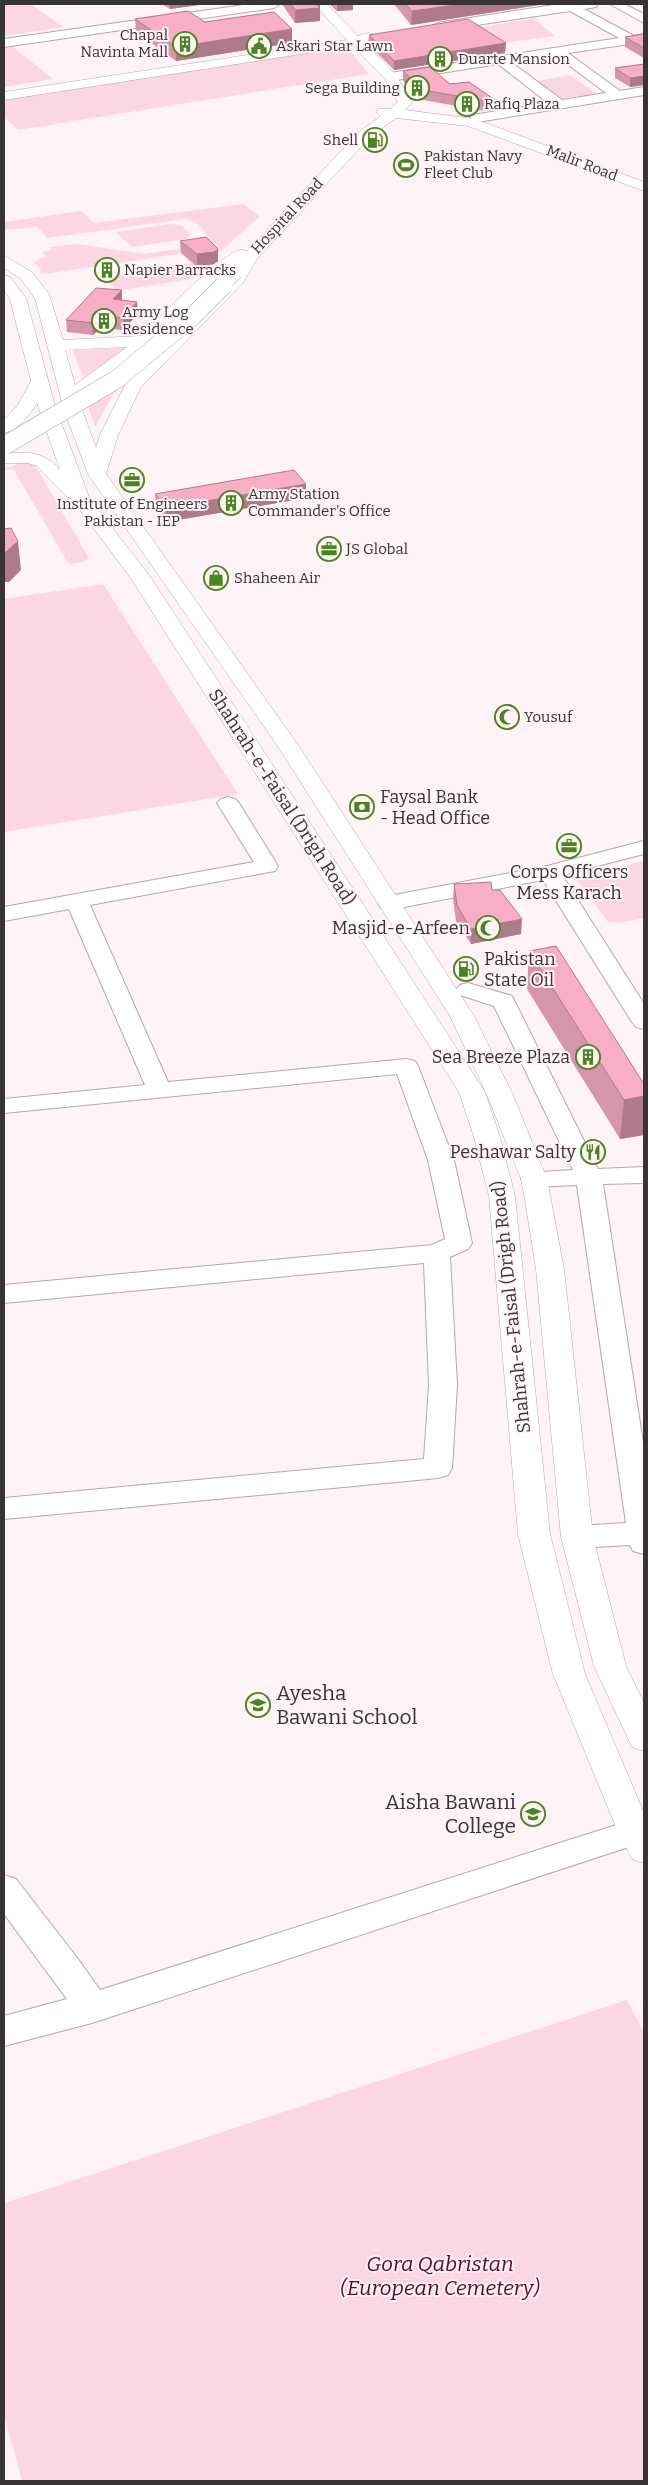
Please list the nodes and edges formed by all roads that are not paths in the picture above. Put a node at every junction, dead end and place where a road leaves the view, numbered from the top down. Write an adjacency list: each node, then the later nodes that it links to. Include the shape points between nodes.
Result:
1 (274, 4): 15 (street)
2 (309, 4): 14 (main road)
3 (320, 4): 14 (main road)
4 (592, 4): 6 (street)
5 (616, 4): 8 (street)
6 (568, 5): 7 (street); 13 (street)
7 (548, 10): 9 (street); 10 (street)
8 (644, 19)
9 (565, 20)
10 (426, 28)
11 (590, 34): 16 (street)
12 (374, 36): 14 (main road)
13 (638, 39): 16 (street)
14 (350, 40): 19 (main road); 22 (main road); 27 (main road, via 379,76)
15 (4, 43)
16 (606, 44): 17 (street)
17 (557, 51): 18 (street); 21 (street)
18 (500, 60): 22 (street); 28 (street)
19 (184, 66): 24 (main road); 26 (main road)
20 (608, 73): 21 (street)
21 (590, 76): 25 (street)
22 (390, 78): 30 (main road, via 405,102)
23 (644, 91): 25 (street)
24 (4, 92)
25 (617, 95): 28 (street)
26 (4, 96)
27 (381, 102): 30 (main road, Malir Road); 37 (main road, Hospital Road)
28 (560, 105): 31 (street)
29 (632, 107): 31 (street)
30 (398, 110): 32 (main road, Malir Road); 33 (main road, Malir Road); 34 (main road, Hospital Road)
31 (532, 110): 32 (street)
32 (477, 118): 35 (main road, Malir Road)
33 (458, 120): 34 (main road, via 412,122); 36 (main road, Malir Road)
34 (369, 131): 37 (main road, Hospital Road)
35 (644, 180)
36 (644, 187)
37 (246, 255): 39 (main road, Hospital Road); 41 (main road, via 223,266); 45 (main road, via 237,280)
38 (4, 261): 40 (main road)
39 (231, 272): 48 (main road, Hospital Road, via 114,374); 49 (main road, Hospital Road, bridge, via 193,316 117,379)
40 (15, 277): 42 (main road, Shahrah-e-Faisal (Drigh Road), via 43,298); 43 (main road, Shahrah-e-Faisal (Drigh Road))
41 (143, 341): 42 (main road); 44 (main road)
42 (55, 345): 46 (main road, Shahrah-e-Faisal (Drigh Road))
43 (40, 380): 47 (main road, via 27,406); 52 (main road, Shahrah-e-Faisal (Drigh Road), via 46,406)
44 (92, 381): 45 (main road); 46 (main road)
45 (137, 381): 51 (main road, via 109,435)
46 (69, 396): 51 (main road, Shahrah-e-Faisal (Drigh Road))
47 (4, 428)
48 (4, 440)
49 (4, 446)
50 (4, 458): 52 (main road, via 29,458 43,462 65,488)
51 (97, 474): 57 (main road, Shahrah-e-Faisal (Drigh Road), via 286,744)
52 (80, 498): 72 (main road, Shahrah-e-Faisal (Drigh Road), via 142,578 472,1092 502,1196 534,1534 569,1674)
53 (228, 803): 56 (street, via 267,866)
54 (644, 847): 55 (street)
55 (549, 872): 57 (street); 60 (street)
56 (77, 901): 58 (street); 61 (street)
57 (389, 903): 65 (main road, Shahrah-e-Faisal (Drigh Road), via 462,1016)
58 (4, 914)
59 (468, 990): 64 (street, via 504,1001)
60 (644, 1022)
61 (160, 1091): 62 (street); 66 (street, via 406,1066 441,1160 459,1243)
62 (4, 1106)
63 (644, 1175): 64 (street)
64 (589, 1177): 65 (street); 69 (street)
65 (534, 1179): 70 (main road, Shahrah-e-Faisal (Drigh Road), via 550,1269)
66 (437, 1253): 67 (street); 68 (street, via 444,1385 438,1468)
67 (4, 1294)
68 (4, 1509)
69 (643, 1536): 70 (street)
70 (577, 1537): 71 (main road, Shahrah-e-Faisal (Drigh Road), via 610,1666)
71 (644, 1738)
72 (640, 1841): 74 (street)
73 (4, 1889): 74 (street)
74 (92, 2008): 75 (street)
75 (4, 2031)

